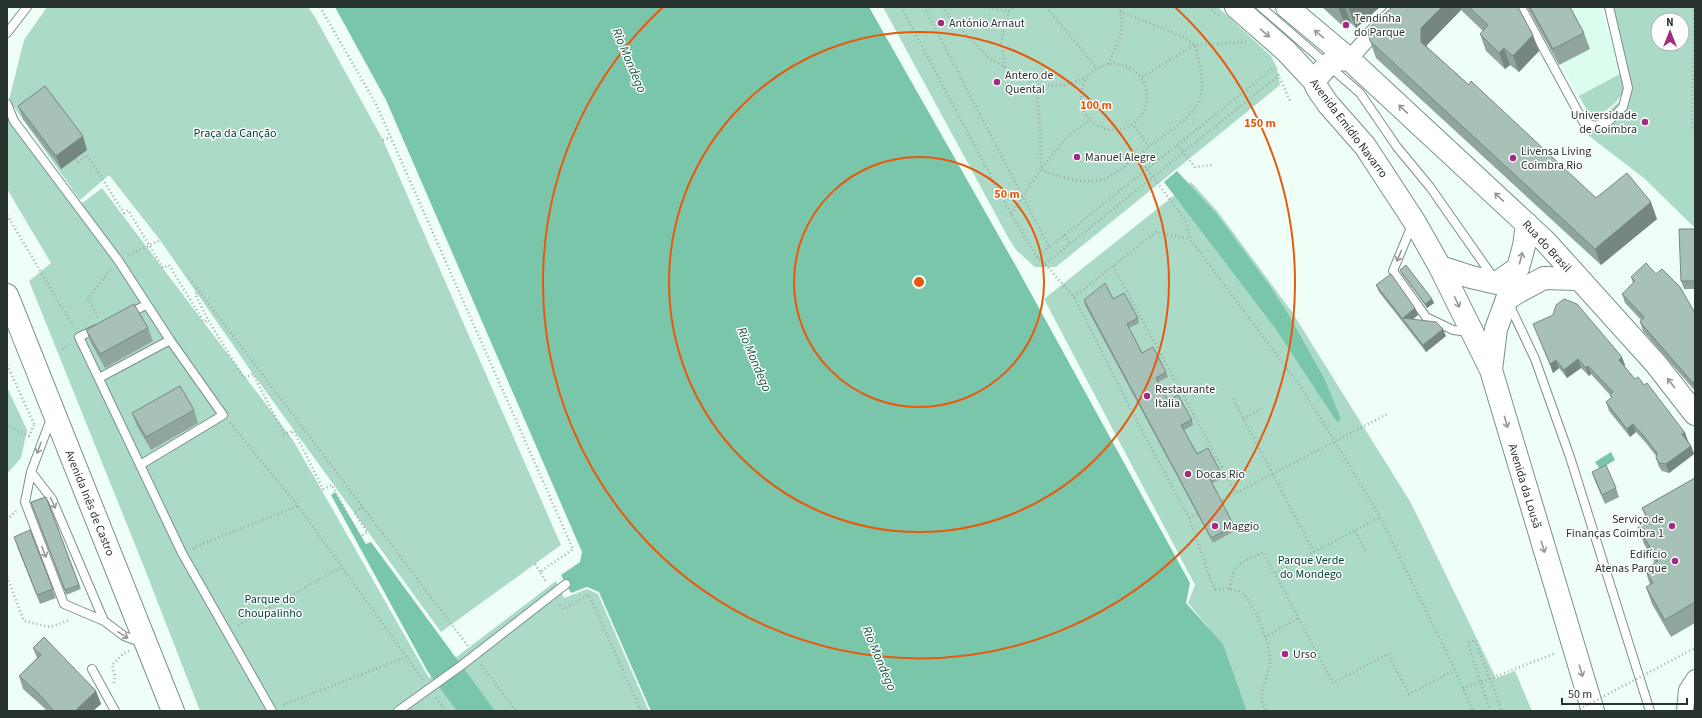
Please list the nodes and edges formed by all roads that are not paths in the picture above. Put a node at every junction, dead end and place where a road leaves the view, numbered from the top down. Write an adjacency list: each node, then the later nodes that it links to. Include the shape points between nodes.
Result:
1 (26, 7): 8 (lane)
2 (1236, 7): 11 (main road, Avenida Emídio Navarro, one-way to 11, via 1286,51)
3 (1261, 7): 10 (lane)
4 (1287, 7): 9 (main road, one-way to 4)
5 (1400, 7): 9 (street)
6 (1521, 7): 7 (lane, via 1584,123 1596,126 1610,120 1623,106 1628,88)
7 (1609, 7)
8 (7, 33)
9 (1349, 59): 10 (main road, via 1336,59); 14 (main road, Rua do Brasil, one-way to 9)
10 (1328, 64): 11 (main road); 17 (lane, via 1360,93 1430,187)
11 (1314, 81): 13 (main road, Avenida Emídio Navarro, via 1328,104 1365,146)
12 (7, 104): 19 (lane, via 14,121 118,260)
13 (1414, 220): 15 (main road, Avenida Emídio Navarro); 22 (lane, one-way to 22, via 1393,271 1426,317 1453,330)
14 (1527, 224): 16 (main road, Rua do Brasil); 17 (main road, one-way to 14, via 1518,268)
15 (1440, 267): 17 (main road); 22 (main road, Avenida da Lousã, one-way to 22)
16 (1577, 279): 17 (main road, via 1544,278 1518,292); 27 (main road, Rua do Brasil, one-way to 16, via 1656,364)
17 (1502, 291): 24 (main road); 40 (lane, via 1535,359 1570,457)
18 (7, 295): 26 (main road, Avenida Inês de Castro)
19 (146, 305): 20 (lane); 23 (lane)
20 (118, 319)
21 (104, 326): 25 (lane, via 79,337)
22 (1472, 333): 24 (main road, Avenida da Lousã)
23 (170, 340): 25 (lane); 28 (lane, via 223,415)
24 (1491, 370): 39 (main road, Avenida da Lousã, one-way to 39)
25 (99, 378): 28 (lane)
26 (53, 412): 29 (lane, one-way to 29); 32 (main road, Avenida Inês de Castro)
27 (1695, 414)
28 (140, 465): 37 (lane, via 182,553)
29 (31, 472): 31 (lane, one-way to 31, via 52,499); 31 (lane, one-way to 31, via 25,502 64,604)
30 (566, 584): 38 (lane)
31 (104, 621): 32 (lane, one-way to 32, via 124,636)
32 (147, 645): 36 (main road, Avenida Inês de Castro)
33 (92, 669): 35 (lane)
34 (1695, 678): 41 (street, via 1687,690)
35 (115, 711)
36 (173, 711)
37 (272, 711)
38 (398, 711)
39 (1593, 711)
40 (1650, 711)
41 (1685, 711)

